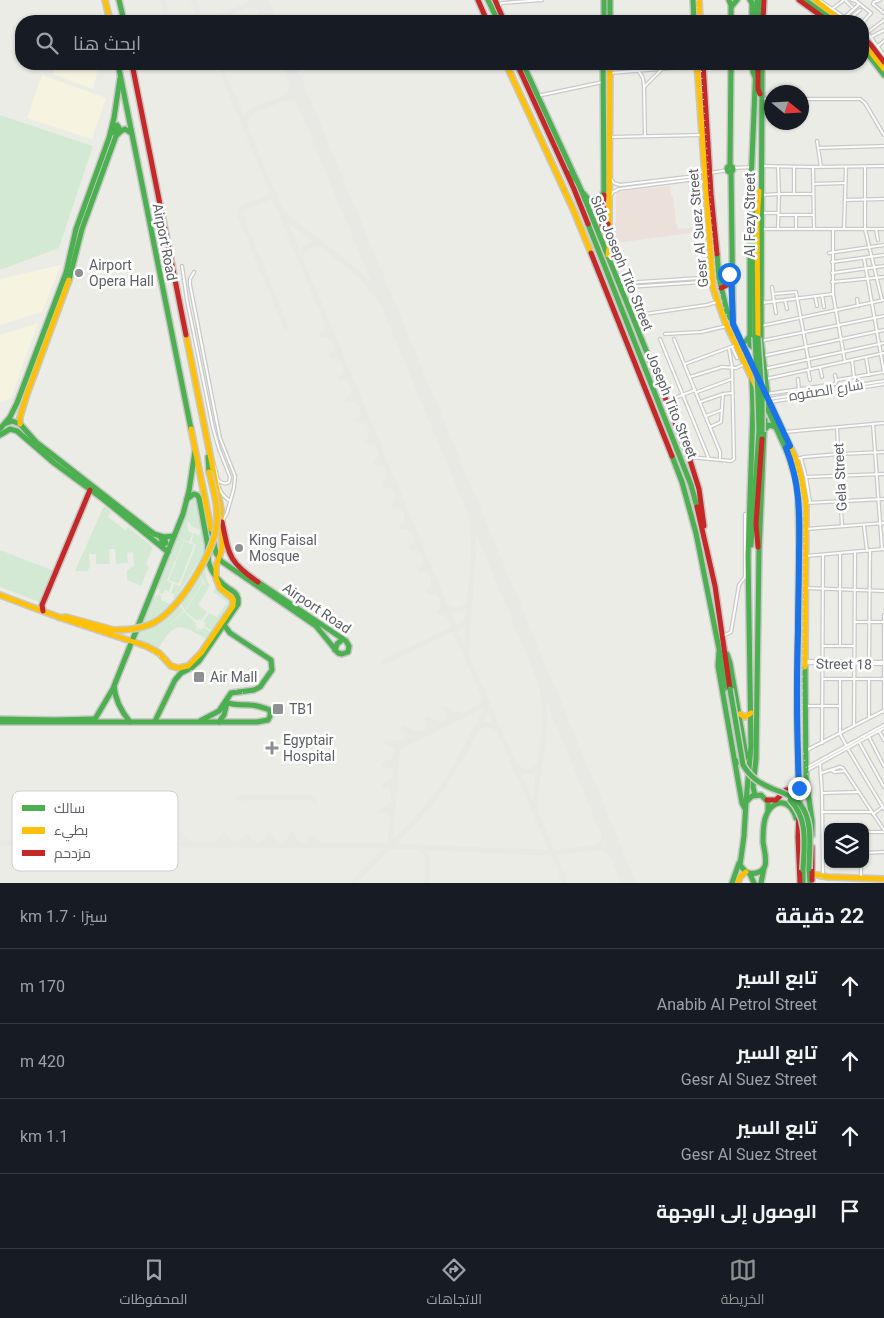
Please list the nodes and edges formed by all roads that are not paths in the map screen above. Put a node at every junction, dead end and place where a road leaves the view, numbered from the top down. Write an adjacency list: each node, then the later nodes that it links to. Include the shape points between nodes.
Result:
1 (105, 0): 30 (main road)
2 (119, 0): 31 (main road)
3 (478, 0): 32 (main road)
4 (488, 0): 33 (main road)
5 (494, 0): 25 (main road)
6 (531, 0): 7 (street); 25 (street, via 502,3)
7 (542, 0)
8 (604, 0): 35 (main road)
9 (610, 0): 36 (main road)
10 (693, 0): 37 (main road)
11 (699, 0): 38 (main road)
12 (729, 0): 39 (main road)
13 (737, 0): 23 (main road)
14 (799, 0): 42 (main road)
15 (805, 0): 43 (main road)
16 (815, 0): 44 (main road)
17 (819, 0): 22 (street)
18 (852, 0): 24 (street)
19 (880, 0): 29 (street, via 873,4)
20 (758, 1): 40 (main road); 41 (main road)
21 (846, 1): 26 (street); 27 (street)
22 (824, 2): 27 (street)
23 (733, 3)
24 (859, 4): 46 (street); 48 (street, via 870,12)
25 (498, 7): 34 (main road)
26 (852, 8)
27 (832, 9): 45 (street)
28 (860, 10): 47 (street)
29 (884, 13)
30 (109, 15)
31 (123, 15)
32 (484, 15)
33 (495, 15)
34 (501, 15)
35 (604, 15)
36 (610, 15)
37 (694, 15)
38 (700, 15)
39 (731, 15)
40 (754, 15)
41 (759, 15)
42 (820, 15)
43 (826, 15)
44 (837, 15)
45 (839, 15)
46 (847, 15)
47 (855, 15)
48 (869, 16)
49 (884, 20): 51 (street)
50 (884, 30): 52 (street)
51 (869, 32)
52 (870, 37): 55 (street)
53 (884, 41): 55 (street)
54 (869, 42): 59 (main road)
55 (878, 46): 57 (street)
56 (869, 50): 60 (main road)
57 (884, 55)
58 (869, 56): 74 (main road)
59 (884, 62)
60 (884, 69)
61 (133, 70): 262 (main road, Airport Road)
62 (509, 70): 340 (main road, Joseph Tito Street, via 573,209 682,482 696,533)
63 (520, 70): 103 (main road, Joseph Tito Street)
64 (526, 70): 78 (main road, Side Joseph Tito Street)
65 (604, 70): 76 (main road)
66 (638, 70): 73 (street); 77 (street)
67 (661, 70): 77 (street)
68 (700, 70): 75 (main road, Gesr Al Suez Street)
69 (731, 70): 101 (main road)
70 (756, 70): 96 (main road)
71 (757, 70): 79 (main road)
72 (120, 72): 82 (main road, Airport Road); 88 (main road)
73 (610, 73): 87 (main road)
74 (884, 75)
75 (701, 80): 84 (main road, Gesr Al Suez Street); 104 (main road, Gesr Al Suez Street)
76 (603, 82): 78 (street); 114 (main road)
77 (644, 86): 86 (street)
78 (537, 96): 108 (main road, Side Joseph Tito Street)
79 (761, 97): 80 (street); 92 (main road)
80 (764, 98)
81 (809, 99): 83 (street, via 860,99)
82 (132, 133): 85 (main road, via 124,129); 264 (main road, Airport Road)
83 (884, 134)
84 (702, 135): 86 (street); 102 (main road, Gesr Al Suez Street)
85 (116, 136): 88 (main road, via 117,125); 243 (main road)
86 (645, 136): 87 (street)
87 (610, 137): 106 (main road)
88 (109, 138): 246 (main road, via 76,229 66,273)
89 (817, 141): 91 (street)
90 (884, 146): 91 (street)
91 (818, 148): 99 (street)
92 (760, 166): 93 (street, Al Fezy Street); 112 (main road, Al Fezy Street)
93 (778, 166): 97 (street, Al Fezy Street); 116 (street)
94 (865, 166): 95 (street, Al Fezy Street); 100 (street, Al Fezy Street); 122 (street)
95 (884, 166)
96 (752, 167): 101 (street); 200 (main road)
97 (794, 167): 98 (street, Al Fezy Street); 117 (street)
98 (812, 167): 99 (street, Al Fezy Street); 110 (street)
99 (821, 167): 100 (street, Al Fezy Street)
100 (846, 167): 111 (street)
101 (730, 169): 104 (street); 152 (main road)
102 (704, 170): 105 (street); 109 (main road, Gesr Al Suez Street)
103 (566, 171): 108 (main road); 294 (main road, Joseph Tito Street, via 688,478)
104 (710, 173): 165 (main road, Gesr Al Suez Street)
105 (699, 174): 106 (street, via 620,185); 107 (street)
106 (609, 176): 119 (main road)
107 (699, 180): 109 (street); 119 (street, via 619,189)
108 (577, 181): 113 (main road, Side Joseph Tito Street)
109 (705, 183): 150 (main road, Gesr Al Suez Street)
110 (813, 184): 111 (street); 118 (street)
111 (845, 184): 121 (street)
112 (760, 186): 115 (main road, Al Fezy Street); 200 (main road)
113 (582, 192): 114 (main road, via 593,200); 141 (main road, Side Joseph Tito Street)
114 (604, 192): 127 (main road, via 602,227 605,228)
115 (761, 194): 116 (street); 123 (main road, Al Fezy Street)
116 (779, 194): 117 (street); 124 (street)
117 (794, 194): 118 (street)
118 (813, 194): 126 (street)
119 (609, 199): 127 (main road)
120 (884, 199): 122 (street)
121 (845, 200): 122 (street); 133 (street)
122 (865, 200): 134 (street)
123 (761, 213): 124 (street); 128 (main road, Al Fezy Street)
124 (779, 214): 125 (street); 129 (street)
125 (796, 215): 126 (street); 130 (street)
126 (814, 215): 131 (street)
127 (609, 222): 141 (main road)
128 (761, 229): 129 (street); 180 (main road, Al Fezy Street)
129 (778, 229): 130 (street)
130 (796, 229): 131 (street)
131 (814, 229): 132 (street)
132 (833, 229): 133 (street); 140 (street)
133 (844, 229): 134 (street)
134 (865, 229): 135 (street); 139 (street)
135 (876, 229): 136 (street); 137 (street)
136 (884, 229)
137 (878, 240)
138 (884, 245): 139 (street)
139 (869, 247): 140 (street); 143 (street)
140 (830, 253): 145 (street)
141 (608, 255): 158 (main road, Side Joseph Tito Street)
142 (884, 255): 143 (street)
143 (871, 257): 144 (street); 148 (street)
144 (864, 258): 145 (street); 149 (street)
145 (832, 262): 153 (street)
146 (182, 266): 235 (street)
147 (884, 266): 148 (street)
148 (874, 267): 149 (street); 157 (street)
149 (865, 268): 153 (street); 156 (street)
150 (711, 269): 154 (street); 164 (main road, Gesr Al Suez Street)
151 (194, 272): 236 (street, via 190,285)
152 (731, 273): 165 (main road, via 727,285); 193 (main road)
153 (832, 273): 160 (street)
154 (703, 277): 159 (street); 161 (street)
155 (884, 277): 157 (street)
156 (867, 279): 157 (street); 160 (street); 181 (street)
157 (876, 279): 167 (street)
158 (618, 281): 161 (street); 168 (main road, Side Joseph Tito Street)
159 (704, 282): 162 (street); 164 (street)
160 (832, 282): 170 (street)
161 (628, 283): 162 (street)
162 (628, 287): 168 (street)
163 (772, 287): 169 (street)
164 (713, 288): 178 (main road, Gesr Al Suez Street)
165 (721, 288): 193 (main road, Gesr Al Suez Street)
166 (884, 288): 167 (street)
167 (879, 289): 176 (street)
168 (622, 292): 244 (main road, Side Joseph Tito Street)
169 (773, 294): 173 (street, via 796,291); 177 (street)
170 (833, 294): 172 (street); 187 (street)
171 (814, 296): 172 (street); 173 (street); 182 (street)
172 (822, 296): 185 (street)
173 (797, 298): 175 (street); 191 (street)
174 (857, 299): 184 (street)
175 (785, 300): 177 (street); 186 (street)
176 (883, 300): 181 (street)
177 (774, 301): 180 (street); 188 (street)
178 (717, 302): 189 (street); 193 (main road, Gesr Al Suez Street)
179 (853, 302): 183 (street)
180 (761, 303): 194 (main road, Al Fezy Street)
181 (871, 303): 184 (street); 192 (street)
182 (817, 306)
183 (854, 306): 184 (street); 187 (street)
184 (858, 306)
185 (824, 307)
186 (787, 309)
187 (836, 310): 191 (street); 195 (street)
188 (776, 313)
189 (638, 315)
190 (884, 316): 192 (street)
191 (801, 318): 194 (street); 198 (street)
192 (874, 318): 195 (street); 197 (street)
193 (730, 325): 199 (street, via 701,332); 206 (main road, Gesr Al Suez Street)
194 (761, 326): 200 (main road, Al Fezy Street)
195 (839, 326): 198 (street); 203 (street)
196 (884, 330): 197 (street)
197 (876, 331): 203 (street); 205 (street)
198 (804, 333): 200 (street); 207 (street)
199 (665, 334)
200 (756, 338): 206 (main road); 210 (main road); 259 (main road, bridge)
201 (660, 339): 241 (street)
202 (674, 339): 216 (street)
203 (841, 339): 207 (street); 208 (street)
204 (884, 343): 205 (street)
205 (879, 344): 208 (street); 209 (street)
206 (735, 346): 212 (street); 216 (street); 217 (main road, Gesr Al Suez Street); 218 (street); 242 (main road, Gesr Al Suez Street)
207 (806, 347): 210 (street); 213 (street)
208 (844, 352): 213 (street); 215 (street)
209 (882, 354): 211 (street); 222 (street)
210 (763, 356): 220 (main road)
211 (866, 357): 214 (street); 224 (street)
212 (737, 358)
213 (808, 360): 220 (street); 221 (street)
214 (852, 360): 215 (street); 227 (street)
215 (845, 362): 219 (street)
216 (684, 364): 225 (street)
217 (745, 364): 218 (street); 228 (main road, Gesr Al Suez Street)
218 (732, 367): 225 (street); 229 (street)
219 (820, 367): 221 (street); 226 (street)
220 (764, 369): 230 (main road)
221 (809, 369): 230 (street); 232 (street)
222 (884, 372): 224 (street)
223 (835, 375): 233 (street)
224 (869, 375): 227 (street)
225 (690, 377): 238 (street)
226 (822, 377)
227 (854, 377): 233 (street)
228 (752, 378): 251 (main road); 257 (main road, Gesr Al Suez Street)
229 (732, 379): 238 (street); 239 (street)
230 (766, 379): 242 (main road)
231 (798, 379): 237 (street)
232 (810, 380)
233 (836, 380): 237 (street, via 835,384)
234 (884, 382): 242 (street, شارع الصفوه)
235 (205, 388): 236 (street); 249 (street)
236 (210, 388): 248 (street)
237 (799, 390): 242 (street)
238 (695, 391): 241 (street); 245 (street)
239 (732, 393): 240 (street); 271 (street, via 734,459)
240 (723, 394): 245 (street); 247 (street)
241 (683, 395): 244 (street); 270 (street)
242 (768, 398): 260 (main road, Gesr Al Suez Street)
243 (24, 402): 246 (main road, via 18,410); 253 (main road)
244 (666, 402): 268 (main road, Side Joseph Tito Street)
245 (700, 402): 250 (street)
246 (15, 407): 255 (main road)
247 (722, 410): 250 (street); 256 (street, via 721,422)
248 (214, 413): 249 (street); 284 (street, via 235,476)
249 (210, 414): 278 (street, via 230,477 225,484)
250 (706, 416): 256 (street)
251 (753, 418): 259 (main road, via 757,415 763,417); 310 (main road)
252 (884, 423): 254 (street)
253 (20, 424): 255 (main road, via 12,421); 277 (main road)
254 (873, 424): 258 (street); 266 (street)
255 (2, 427)
256 (710, 427): 271 (street)
257 (776, 428): 259 (main road, via 769,425); 263 (main road, Gesr Al Suez Street)
258 (837, 428): 260 (street); 267 (street, Gela Street)
259 (762, 431): 310 (main road); 385 (main road, via 756,524 759,552)
260 (784, 432): 263 (main road, Gesr Al Suez Street)
261 (0, 435): 277 (main road, via 9,429 15,430)
262 (206, 438): 272 (main road, Airport Road); 322 (main road, bridge, via 216,508 215,533 209,551 181,598 170,611 134,629 114,630)
263 (788, 447): 269 (main road, Gesr Al Suez Street); 297 (main road, Gesr Al Suez Street, via 798,488)
264 (195, 451): 281 (main road); 293 (main road, Airport Road)
265 (884, 452): 266 (street)
266 (875, 453): 267 (street); 273 (street)
267 (839, 454): 269 (street); 275 (street, Gela Street)
268 (689, 457): 270 (street); 294 (main road, Side Joseph Tito Street, via 699,489)
269 (798, 458): 276 (street); 286 (main road, Gesr Al Suez Street)
270 (709, 459): 271 (street)
271 (720, 460)
272 (211, 461): 278 (street, via 215,465); 288 (main road, Airport Road)
273 (877, 474): 274 (street); 275 (street); 283 (street)
274 (884, 474)
275 (840, 476): 276 (street); 285 (street, Gela Street)
276 (806, 477): 286 (street)
277 (79, 478): 279 (main road)
278 (217, 479): 284 (street, via 222,494)
279 (85, 483): 280 (main road); 296 (main road)
280 (90, 490): 299 (main road); 320 (main road, via 42,605)
281 (187, 499): 298 (main road); 312 (main road, via 194,494 199,498 208,546 207,563)
282 (884, 499): 283 (street)
283 (879, 500): 285 (street); 290 (street)
284 (230, 501): 288 (street)
285 (841, 501): 286 (street); 292 (street, Gela Street)
286 (808, 502): 295 (main road, Gesr Al Suez Street)
287 (745, 514): 310 (street)
288 (222, 522): 293 (main road, via 218,532); 309 (main road); 311 (main road, Airport Road, via 231,558)
289 (884, 523): 290 (street)
290 (880, 524): 291 (street); 302 (street)
291 (864, 525): 292 (street); 303 (street)
292 (842, 526): 295 (street)
293 (211, 529): 309 (main road, Airport Road)
294 (704, 532): 330 (main road, Joseph Tito Street)
295 (806, 532): 297 (main road); 301 (main road, Gesr Al Suez Street)
296 (154, 534): 298 (main road); 299 (main road, via 166,542 163,544)
297 (799, 535): 300 (main road, Gesr Al Suez Street)
298 (174, 536): 304 (main road)
299 (155, 540): 304 (main road)
300 (800, 543): 301 (main road); 333 (main road, Gesr Al Suez Street)
301 (806, 543): 308 (main road, Gesr Al Suez Street)
302 (883, 549): 303 (street)
303 (868, 551): 305 (street); 317 (street)
304 (168, 552): 332 (main road)
305 (855, 552): 306 (street); 316 (street)
306 (840, 553): 307 (street); 315 (street)
307 (823, 555): 308 (street); 314 (street)
308 (806, 556): 313 (main road, Gesr Al Suez Street)
309 (219, 558): 311 (main road, Airport Road); 312 (main road)
310 (747, 559): 330 (street, via 731,632); 358 (main road)
311 (244, 575): 323 (main road, Airport Road)
312 (216, 578): 327 (main road, via 238,597); 332 (main road, via 220,588 233,599 233,606 189,666 171,666 156,651)
313 (806, 588): 314 (street); 334 (main road, Gesr Al Suez Street)
314 (824, 589): 315 (street); 335 (street)
315 (840, 590): 316 (street); 336 (street)
316 (855, 590): 317 (street); 324 (street)
317 (870, 591): 318 (street); 325 (street)
318 (884, 591)
319 (0, 595): 320 (main road)
320 (43, 612): 322 (main road)
321 (884, 615): 326 (street)
322 (61, 618): 332 (main road)
323 (313, 621): 328 (main road, Airport Road); 329 (main road, Airport Road)
324 (854, 622): 325 (street); 337 (street)
325 (870, 622): 326 (street); 342 (street)
326 (884, 622): 345 (street)
327 (224, 624): 352 (main road, via 230,633 271,660 272,666 258,688 232,692); 362 (main road, via 199,661 173,683)
328 (329, 630): 329 (main road); 331 (main road, Airport Road)
329 (322, 633): 338 (main road, Airport Road)
330 (723, 636): 339 (main road, Joseph Tito Street)
331 (344, 639): 338 (main road); 338 (main road, Airport Road, via 349,644 348,652 342,654)
332 (133, 641): 351 (main road)
333 (797, 642): 334 (main road); 382 (main road, Gesr Al Suez Street)
334 (805, 642): 341 (main road, Gesr Al Suez Street)
335 (824, 646): 336 (street); 343 (street)
336 (840, 646): 337 (street)
337 (854, 646): 344 (street)
338 (335, 650)
339 (726, 651): 357 (main road, Joseph Tito Street); 419 (main road, bridge, via 743,764 755,781 789,795 803,806 809,827)
340 (719, 652): 376 (main road, Joseph Tito Street, via 718,666); 418 (main road, bridge, via 743,772 757,786 792,800 801,813)
341 (805, 662): 343 (street, Street 18); 353 (main road, Gesr Al Suez Street)
342 (869, 662): 344 (street, Street 18); 345 (street, Street 18)
343 (823, 663): 344 (street, Street 18); 346 (street)
344 (854, 663): 345 (street, Street 18); 348 (street)
345 (884, 663): 350 (street)
346 (823, 679): 347 (street); 354 (street)
347 (840, 679): 348 (street); 355 (street)
348 (855, 679): 349 (street); 366 (street)
349 (869, 679): 350 (street); 359 (street)
350 (884, 679): 356 (street)
351 (114, 686): 360 (main road); 363 (main road, via 118,704)
352 (226, 702): 364 (main road, via 217,713); 365 (main road); 365 (main road, via 259,706 270,710 270,716 268,720 257,722)
353 (804, 706): 354 (street); 375 (main road, Gesr Al Suez Street)
354 (823, 706): 355 (street); 373 (street)
355 (840, 706): 369 (street)
356 (884, 711): 359 (street)
357 (739, 713): 358 (main road, via 745,717); 376 (main road, Joseph Tito Street, via 746,757 740,762)
358 (751, 713): 388 (main road)
359 (869, 718): 366 (street)
360 (96, 720): 361 (main road); 363 (main road)
361 (2, 721)
362 (155, 721): 363 (main road); 364 (main road)
363 (130, 722)
364 (199, 722): 365 (main road)
365 (219, 722)
366 (854, 726): 369 (street)
367 (884, 726): 368 (street); 374 (street)
368 (879, 731): 370 (street); 371 (street)
369 (840, 734): 373 (street); 374 (street)
370 (868, 736): 372 (street); 378 (street)
371 (884, 740)
372 (859, 742): 374 (street); 381 (street)
373 (822, 743): 375 (street)
374 (847, 747): 377 (street); 379 (street); 389 (street)
375 (805, 751): 379 (main road, Gesr Al Suez Street)
376 (734, 760): 391 (main road, Joseph Tito Street)
377 (820, 763): 379 (street); 380 (street)
378 (884, 766)
379 (806, 770): 392 (main road, Gesr Al Suez Street)
380 (821, 772): 383 (street); 384 (street, via 843,768)
381 (884, 787)
382 (799, 788): 386 (main road, via 786,790 776,800); 394 (main road, Gesr Al Suez Street)
383 (822, 792): 384 (street); 395 (street)
384 (858, 792): 396 (street)
385 (755, 795): 386 (main road); 388 (main road)
386 (767, 800): 393 (main road)
387 (884, 800): 389 (street)
388 (746, 802): 391 (main road)
389 (880, 802): 390 (street)
390 (883, 808): 396 (street)
391 (745, 809): 406 (main road)
392 (810, 809): 394 (main road, via 805,814); 397 (main road, Gesr Al Suez Street)
393 (768, 811): 402 (main road, via 779,803 791,807); 407 (main road, via 763,843)
394 (799, 811): 398 (main road, Gesr Al Suez Street)
395 (822, 812): 396 (street); 400 (street)
396 (872, 813): 399 (street)
397 (812, 821): 398 (main road, via 804,821); 410 (main road, Gesr Al Suez Street)
398 (798, 827): 402 (main road, Gesr Al Suez Street)
399 (884, 831): 401 (street)
400 (823, 832): 404 (street)
401 (869, 832)
402 (798, 834): 418 (main road, Gesr Al Suez Street)
403 (884, 852): 405 (street)
404 (823, 853): 411 (street)
405 (869, 853)
406 (740, 862): 409 (main road); 414 (main road)
407 (764, 867): 409 (main road, via 759,872); 417 (main road)
408 (861, 868): 412 (street)
409 (748, 873): 415 (main road, via 740,877); 416 (main road)
410 (812, 874): 411 (main road); 419 (main road, Gesr Al Suez Street)
411 (824, 877): 412 (main road)
412 (861, 878): 413 (main road)
413 (884, 879)
414 (732, 883)
415 (738, 883)
416 (754, 883)
417 (761, 883)
418 (802, 883)
419 (811, 883)

